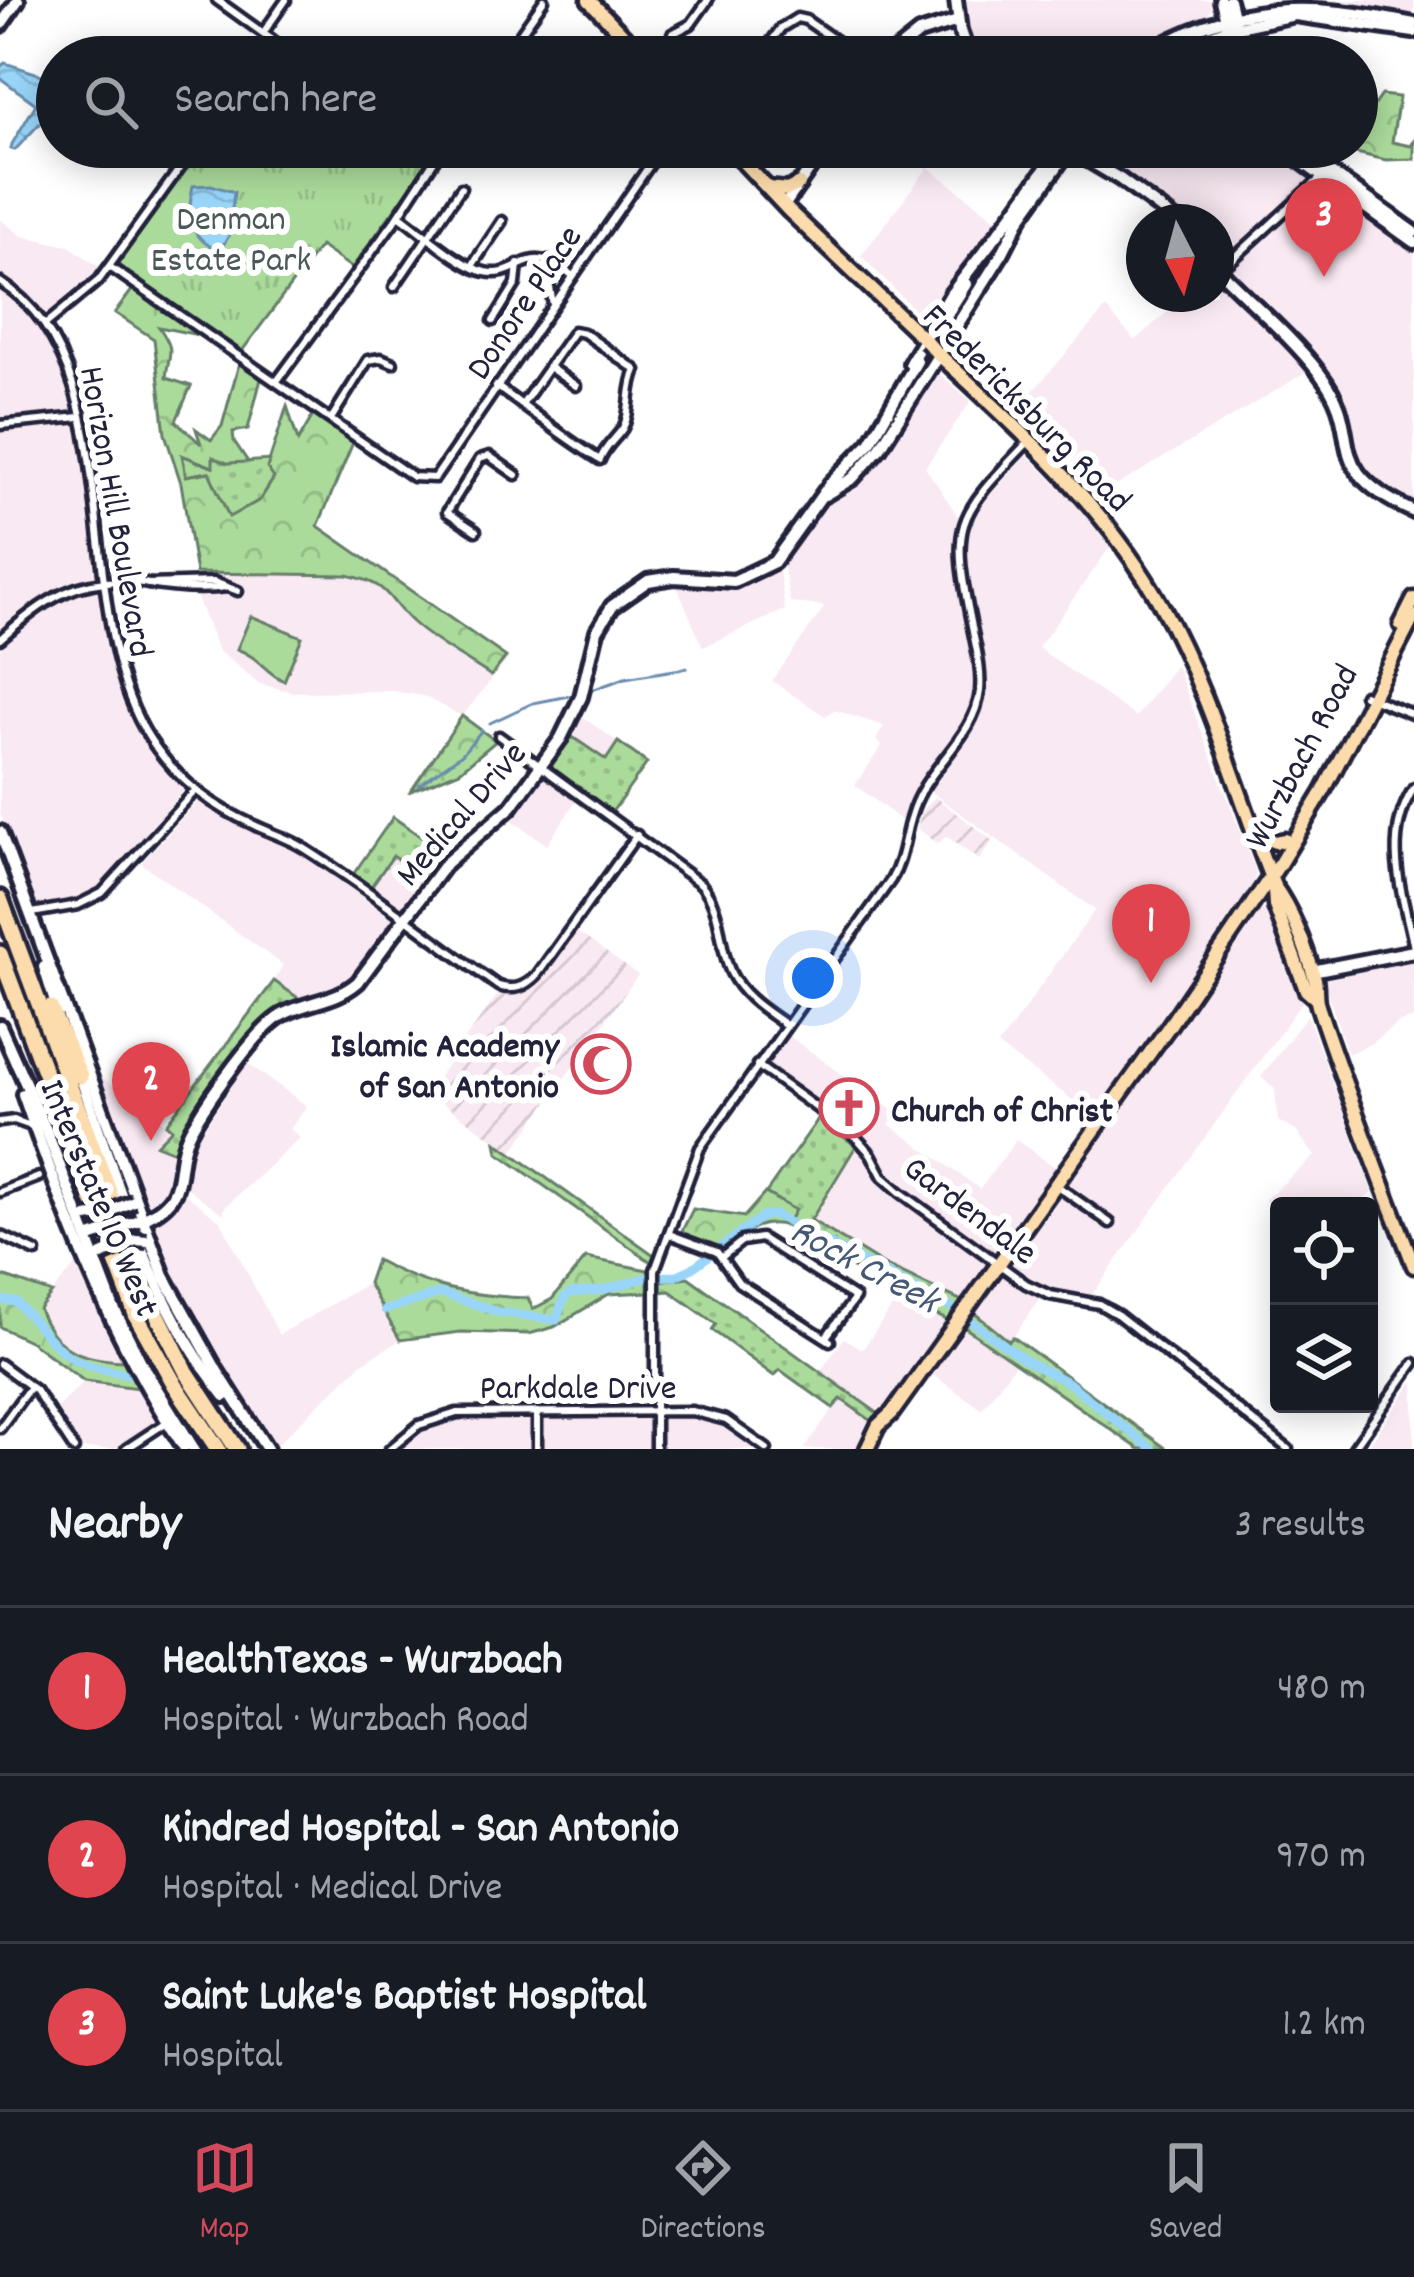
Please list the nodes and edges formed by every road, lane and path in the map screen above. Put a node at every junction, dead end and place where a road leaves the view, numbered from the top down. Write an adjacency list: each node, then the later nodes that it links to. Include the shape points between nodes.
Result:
1 (18, 0): 12 (street)
2 (217, 0): 15 (street)
3 (544, 0): 17 (street)
4 (589, 0): 18 (main road)
5 (708, 0): 19 (street)
6 (956, 0): 10 (street)
7 (1225, 0): 9 (street); 11 (street); 14 (street)
8 (283, 1): 15 (street)
9 (1254, 17): 11 (street); 13 (street); 28 (street)
10 (958, 22): 22 (street); 23 (street)
11 (1231, 23): 14 (street); 27 (street)
12 (0, 26)
13 (1414, 28)
14 (1203, 32): 24 (street); 25 (street); 26 (street)
15 (263, 33): 16 (street)
16 (268, 36)
17 (519, 36)
18 (624, 36)
19 (670, 36)
20 (775, 36): 21 (street, via 797,18)
21 (829, 36)
22 (915, 36)
23 (962, 36)
24 (1193, 36)
25 (1195, 36)
26 (1211, 36)
27 (1234, 36)
28 (1245, 36)
29 (181, 168): 54 (street)
30 (429, 168): 44 (street)
31 (648, 168): 55 (street, Donore Place)
32 (749, 168): 41 (main road, Fredericksburg Road)
33 (810, 168): 39 (street)
34 (1052, 168): 45 (street)
35 (1101, 168): 42 (street)
36 (1315, 168): 38 (street)
37 (1318, 168): 38 (street)
38 (1325, 174): 47 (street); 49 (street); 50 (street)
39 (799, 184): 41 (main road); 43 (street)
40 (461, 188): 48 (street)
41 (767, 188): 43 (main road, Fredericksburg Road)
42 (1154, 204)
43 (784, 206): 63 (main road, Fredericksburg Road)
44 (399, 215): 48 (street); 66 (street)
45 (1015, 218): 62 (street); 63 (street); 63 (street, via 953,291)
46 (502, 221): 53 (street)
47 (1414, 232)
48 (431, 237): 53 (street); 58 (street)
49 (1414, 242)
50 (1234, 255)
51 (550, 261): 52 (street); 55 (street); 59 (street)
52 (518, 264): 53 (street, via 490,273); 60 (street, via 516,284)
53 (472, 266)
54 (110, 267): 61 (street); 66 (street)
55 (573, 276): 59 (street, Donore Place)
56 (0, 282): 61 (street, Horizon Hill Boulevard)
57 (1234, 285): 77 (street, via 1319,372 1357,474)
58 (394, 287)
59 (553, 306): 67 (street, Donore Place)
60 (493, 321)
61 (46, 324): 70 (street, Horizon Hill Boulevard, via 71,371)
62 (941, 330)
63 (931, 346): 73 (main road, Fredericksburg Road); 75 (street); 76 (street, via 875,455)
64 (393, 364): 71 (street, via 368,360)
65 (548, 366): 68 (street); 69 (street); 69 (street, via 579,330 636,370 623,427 600,460)
66 (277, 381): 71 (street)
67 (496, 386): 69 (street); 71 (street, Donore Place, via 436,477 413,477)
68 (576, 386)
69 (521, 405)
70 (80, 416): 72 (street); 79 (street, Horizon Hill Boulevard)
71 (331, 418)
72 (0, 425)
73 (1029, 440): 91 (main road, Fredericksburg Road, via 1097,510 1161,604); 106 (street, via 977,496 960,540 980,674 976,709 917,799 900,865)
74 (516, 475): 78 (street, via 480,459 447,512)
75 (830, 484): 76 (street, Medical Drive); 76 (street, Medical Drive, via 870,443 920,364 872,451)
76 (823, 497): 87 (street, Medical Drive, via 785,551 759,572 719,582 656,579 620,598 597,631 574,714)
77 (1414, 512)
78 (476, 531)
79 (104, 581): 80 (street); 83 (street, via 64,591); 89 (street, Horizon Hill Boulevard, via 135,712)
80 (238, 591)
81 (1414, 598): 84 (main road, Wurzbach Road)
82 (1414, 616): 84 (main road, Wurzbach Road)
83 (0, 639)
84 (1368, 697): 85 (street); 93 (main road, Wurzbach Road); 94 (main road, Wurzbach Road)
85 (1414, 715)
86 (499, 736): 87 (street)
87 (540, 767): 92 (street); 99 (street, Medical Drive, via 511,807 446,863)
88 (1414, 788): 101 (street, via 1395,840)
89 (195, 790): 98 (street, via 103,893); 99 (street, Horizon Hill Boulevard, via 303,847)
90 (0, 832): 98 (street, Interstate 10 West)
91 (1254, 834): 93 (main road); 94 (main road, Fredericksburg Road)
92 (637, 836): 99 (street, Horizon Hill Boulevard, via 523,987 498,986); 106 (street, via 706,890 735,980)
93 (1285, 840): 94 (main road, Wurzbach Road)
94 (1272, 881): 96 (main road, Fredericksburg Road); 97 (main road, Wurzbach Road); 104 (main road, Fredericksburg Road)
95 (0, 899): 100 (highway)
96 (1275, 906): 97 (main road); 103 (main road, Fredericksburg Road)
97 (1248, 907): 117 (main road, Wurzbach Road)
98 (30, 914): 110 (street); 119 (street, Interstate 10 West)
99 (406, 920): 121 (street, Medical Drive, via 352,988 288,1012 259,1034 190,1130 174,1197)
100 (14, 939): 110 (highway, via 28,954); 147 (highway, via 147,1294)
101 (1414, 949): 104 (street)
102 (0, 953): 134 (highway, via 112,1258)
103 (1297, 964): 104 (main road); 105 (main road, Fredericksburg Road)
104 (1312, 970): 105 (main road, Fredericksburg Road)
105 (1315, 998): 130 (main road, Fredericksburg Road)
106 (786, 1025): 109 (street)
107 (0, 1026): 108 (street, Interstate 10 West)
108 (4, 1051): 111 (street, Interstate 10 West)
109 (758, 1065): 123 (street, via 703,1142); 129 (street, Gardendale, via 854,1135 890,1184)
110 (80, 1076): 140 (street, via 165,1297 203,1366)
111 (23, 1090): 112 (street); 113 (street); 120 (street, Interstate 10 West)
112 (3, 1121): 113 (street)
113 (36, 1130): 114 (street)
114 (48, 1163): 115 (street); 116 (street)
115 (39, 1177): 116 (street); 118 (street)
116 (56, 1182): 138 (street, via 101,1300)
117 (1056, 1185): 122 (street); 129 (main road, Wurzbach Road)
118 (0, 1192)
119 (134, 1196): 120 (street, bridge, via 105,1214 87,1217); 121 (street, Interstate 10 West)
120 (76, 1208): 125 (street, Interstate 10 West)
121 (141, 1220): 125 (street, bridge); 126 (street, Interstate 10 West)
122 (1109, 1223)
123 (669, 1234): 128 (street); 137 (street, via 654,1284)
124 (0, 1235): 127 (street)
125 (90, 1238): 131 (street, Interstate 10 West)
126 (151, 1245): 131 (street, bridge, via 136,1240 102,1255); 140 (street, Interstate 10 West)
127 (36, 1252)
128 (717, 1252): 128 (street, via 739,1283 828,1339 855,1298 761,1238)
129 (999, 1264): 141 (main road, Wurzbach Road); 153 (street, Gardendale, via 1043,1292 1118,1315)
130 (1414, 1266)
131 (98, 1269): 144 (street, Interstate 10 West)
132 (1414, 1363): 154 (street)
133 (0, 1364): 135 (street)
134 (175, 1385): 145 (highway); 146 (highway)
135 (31, 1386): 139 (street); 142 (street)
136 (537, 1412): 137 (street, Parkdale Drive); 149 (street, Parkdale Drive, via 436,1417); 150 (street)
137 (654, 1412): 151 (street); 152 (street, Parkdale Drive, via 714,1415)
138 (167, 1422): 143 (street); 144 (street)
139 (0, 1428)
140 (257, 1436): 148 (street, Interstate 10 West)
141 (869, 1445)
142 (74, 1449)
143 (126, 1449)
144 (190, 1449)
145 (208, 1449)
146 (218, 1449)
147 (237, 1449)
148 (267, 1449)
149 (391, 1449)
150 (537, 1449)
151 (655, 1449)
152 (767, 1449)
153 (1288, 1449)
154 (1353, 1449)

